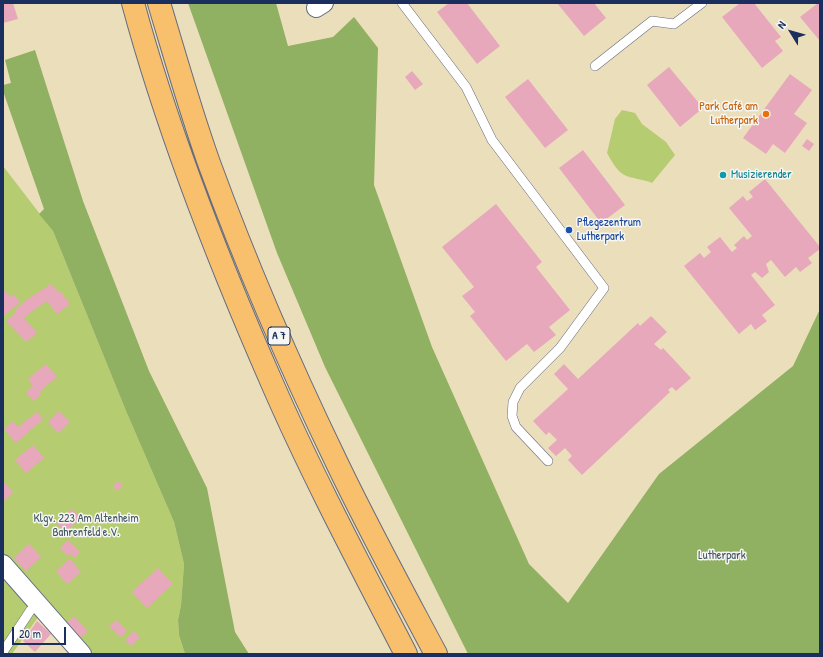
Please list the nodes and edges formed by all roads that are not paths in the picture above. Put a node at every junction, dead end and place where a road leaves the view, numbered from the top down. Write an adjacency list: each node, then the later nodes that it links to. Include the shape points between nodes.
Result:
1 (133, 3): 11 (highway, A 7, via 176,138 207,226 242,313 308,460)
2 (159, 3): 12 (highway, A 7, via 209,162 296,376 336,462)
3 (402, 3): 6 (lane, via 466,87 492,140 604,288 560,348 520,388 513,402 512,416 516,427)
4 (702, 3): 5 (lane, via 674,24 652,20)
5 (595, 66)
6 (548, 461)
7 (3, 564): 8 (street)
8 (37, 604): 9 (lane); 10 (street)
9 (3, 652)
10 (82, 654)
11 (406, 654)
12 (436, 654)

